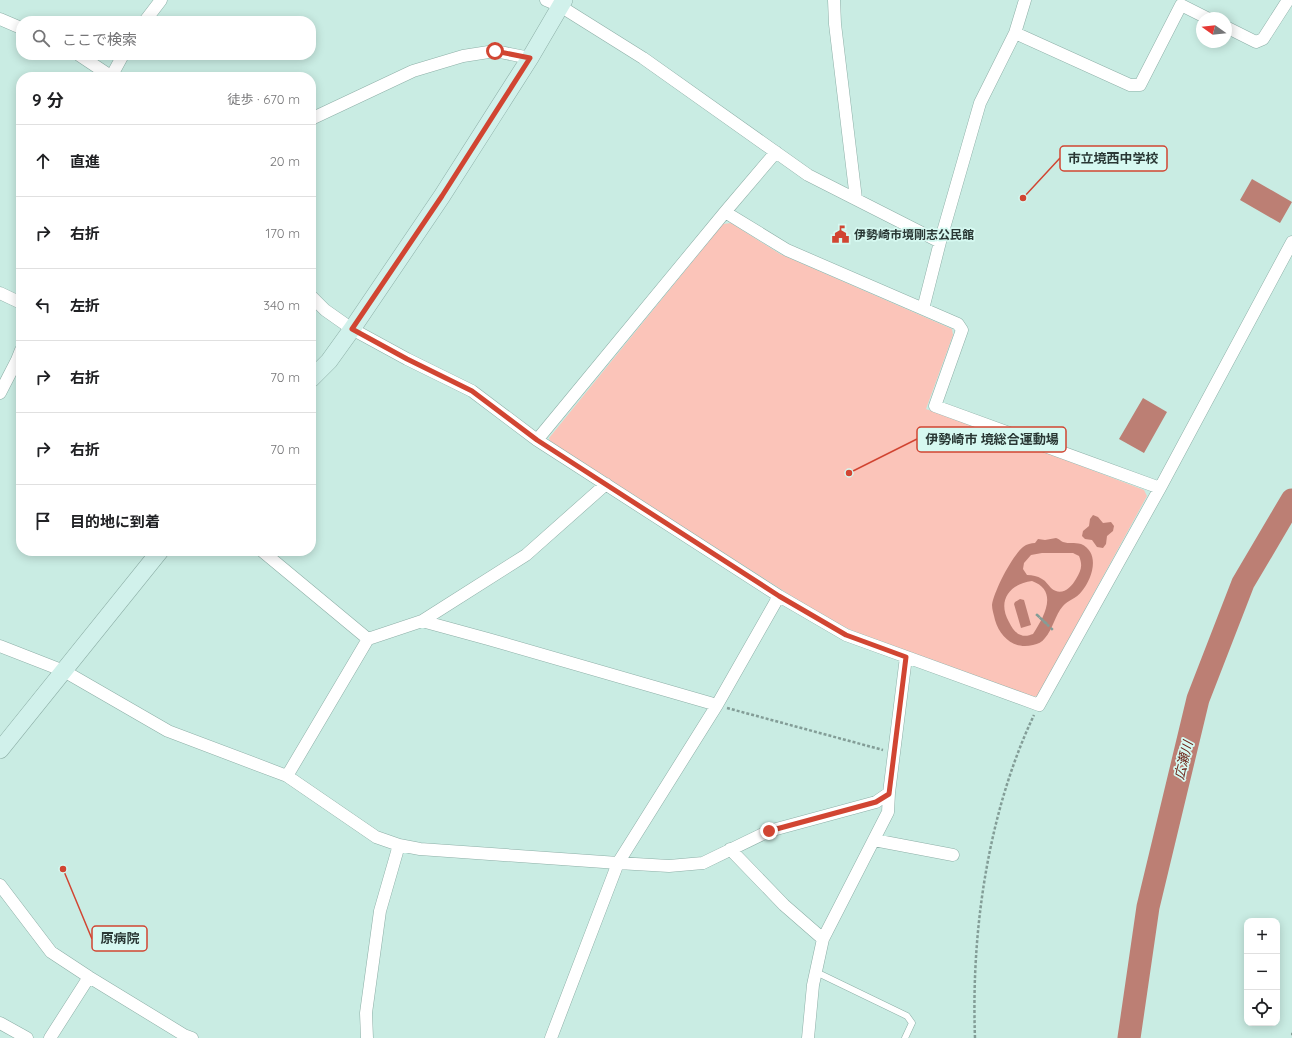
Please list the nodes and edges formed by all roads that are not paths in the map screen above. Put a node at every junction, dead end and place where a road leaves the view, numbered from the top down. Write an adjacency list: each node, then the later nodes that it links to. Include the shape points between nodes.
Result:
1 (161, 0): 7 (street)
2 (834, 0): 19 (street)
3 (1025, 0): 11 (street)
4 (1288, 0): 10 (street, via 1263,39 1256,42)
5 (557, 2): 12 (street); 18 (street, via 643,58)
6 (1196, 12): 11 (street, via 1181,5 1140,85 1130,85)
7 (149, 16)
8 (0, 20): 9 (street)
9 (16, 26)
10 (1232, 30)
11 (1015, 33): 21 (street, via 980,103)
12 (530, 58): 17 (street, via 495,51 463,56 413,70); 27 (street, via 442,196)
13 (86, 60): 15 (street)
14 (120, 60): 16 (street)
15 (104, 72)
16 (114, 72)
17 (316, 117)
18 (776, 152): 19 (street, via 808,175); 20 (street)
19 (856, 199): 21 (street)
20 (725, 212): 26 (street, via 787,250); 31 (street)
21 (940, 242): 26 (street)
22 (1292, 242): 33 (street)
23 (0, 293): 24 (street)
24 (16, 301)
25 (316, 301): 27 (street)
26 (923, 309): 33 (street, via 958,324 962,330 935,406)
27 (352, 329): 29 (street); 31 (street, via 472,391)
28 (16, 362): 30 (street)
29 (316, 374)
30 (0, 393)
31 (537, 440): 32 (street)
32 (606, 484): 36 (street); 37 (street, via 526,555)
33 (1160, 488): 40 (street, via 1039,705)
34 (156, 556): 41 (street)
35 (268, 556): 38 (street)
36 (779, 596): 40 (street, via 846,635); 42 (street)
37 (422, 621): 38 (street); 42 (street)
38 (368, 639): 44 (street)
39 (0, 646): 41 (street)
40 (906, 657): 45 (street)
41 (64, 671): 43 (street); 44 (street, via 168,731)
42 (717, 705): 50 (street)
43 (0, 750)
44 (287, 776): 47 (street, via 376,837)
45 (889, 794): 46 (street, via 888,812); 48 (street, via 876,802 769,831)
46 (874, 840): 49 (street); 52 (street)
47 (399, 846): 50 (street); 59 (street, via 380,911 366,1013)
48 (730, 850): 50 (street, via 703,863 669,866); 52 (street, via 784,905)
49 (954, 855)
50 (618, 863): 60 (street)
51 (0, 885): 54 (street, via 51,952)
52 (823, 939): 53 (street)
53 (816, 972): 61 (street); 62 (lane, via 907,1016 912,1022)
54 (89, 977): 57 (street); 58 (street)
55 (0, 1023): 56 (street)
56 (27, 1038)
57 (50, 1038)
58 (192, 1038)
59 (367, 1038)
60 (551, 1038)
61 (808, 1038)
62 (905, 1038)

